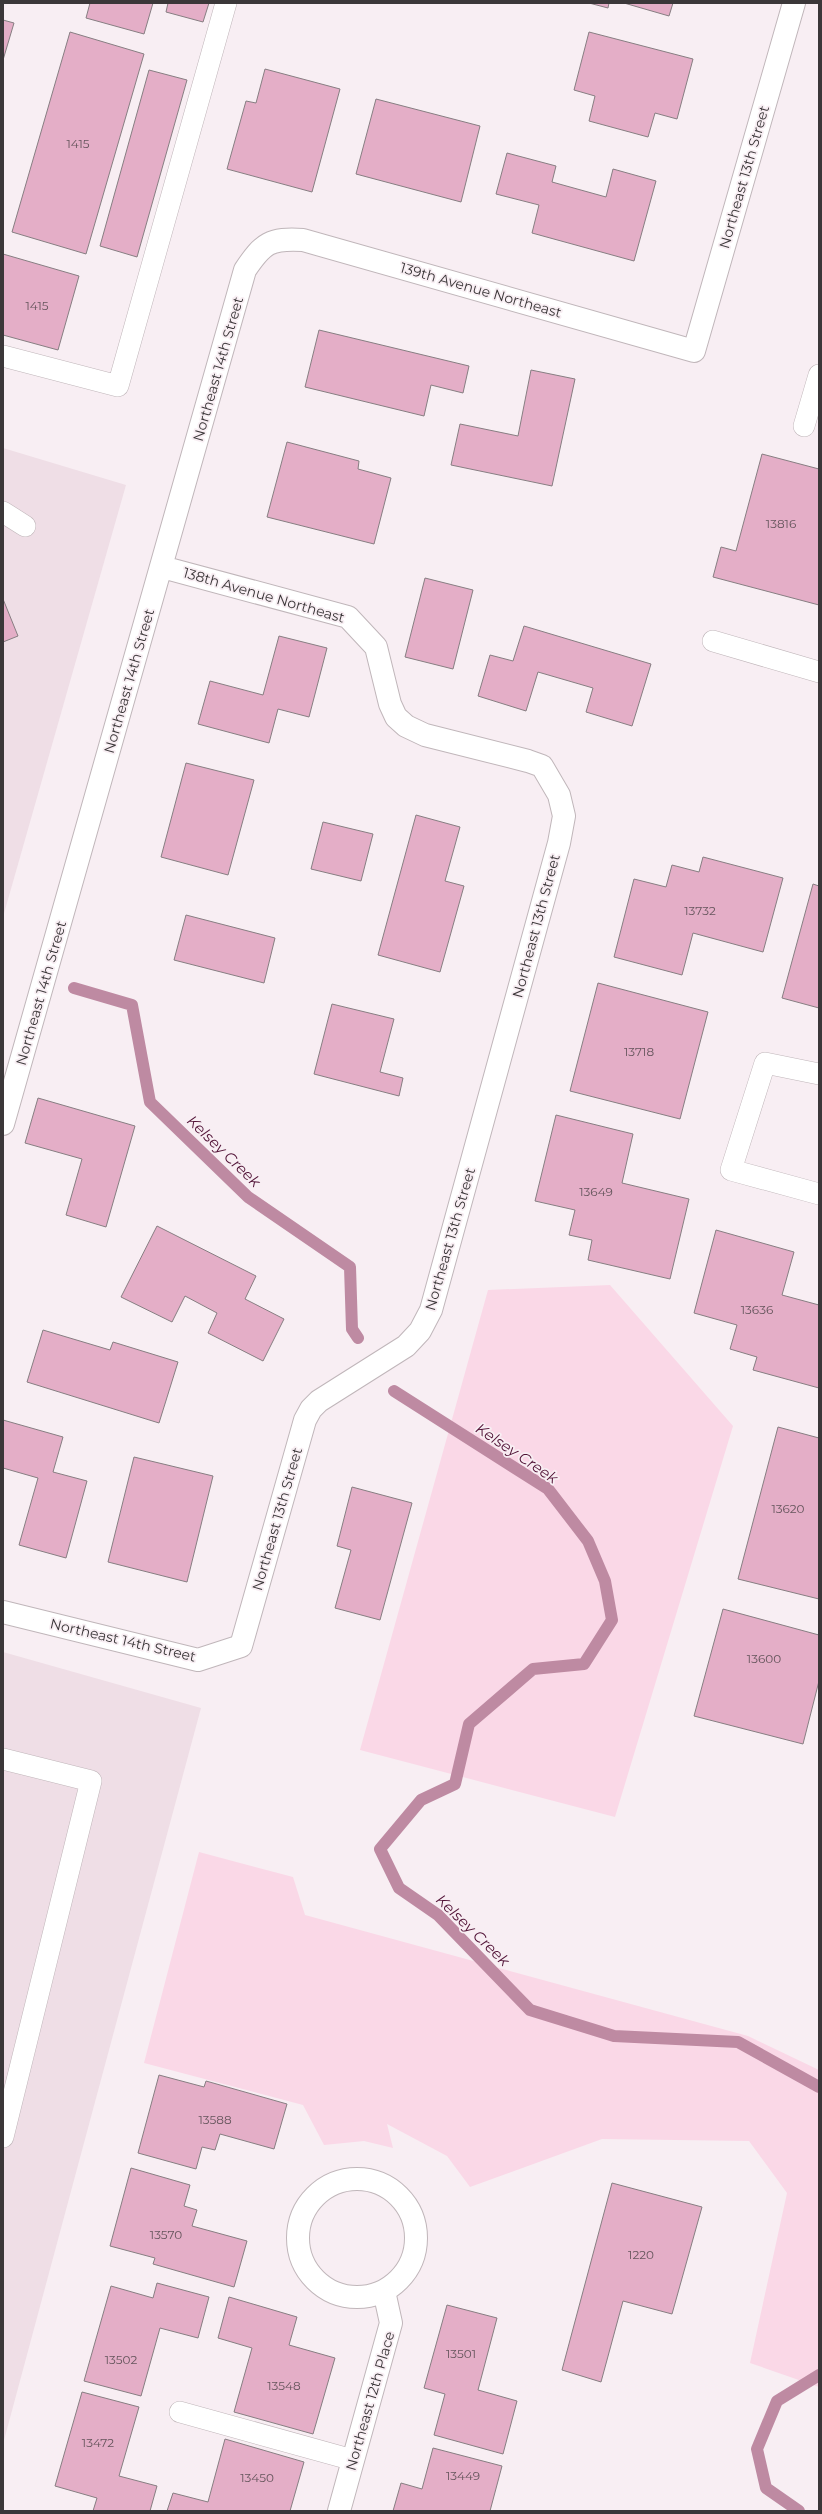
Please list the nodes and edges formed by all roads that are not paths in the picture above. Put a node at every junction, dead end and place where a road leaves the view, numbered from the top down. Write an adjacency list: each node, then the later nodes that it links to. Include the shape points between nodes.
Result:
1 (226, 3): 5 (lane, via 118,386)
2 (794, 3): 4 (street, Northeast 13th Street)
3 (266, 243): 4 (street, 139th Avenue Northeast, via 284,239 303,240); 10 (street, Northeast 14th Street, via 245,270)
4 (694, 350)
5 (3, 356)
6 (819, 375): 7 (lane)
7 (804, 426)
8 (3, 512): 9 (lane)
9 (25, 526)
10 (162, 567): 13 (street, 138th Avenue Northeast, via 348,617 376,647 390,704 396,717 406,726 426,736 528,761 542,766); 15 (street, Northeast 14th Street)
11 (713, 641): 12 (lane)
12 (819, 672)
13 (550, 777): 18 (street, Northeast 13th Street, via 559,795 564,816 559,843 431,1310 420,1330 406,1346 319,1401 311,1409 305,1420)
14 (819, 1074): 16 (lane, via 765,1063 732,1170)
15 (3, 1124)
16 (819, 1194)
17 (3, 1612): 18 (street, Northeast 14th Street, via 198,1660)
18 (242, 1646)
19 (3, 1759): 20 (lane, via 91,1782)
20 (3, 2138)
21 (384, 2291): 21 (street, via 399,2280 410,2265 416,2247 416,2229 410,2211 399,2196 384,2185 367,2179 348,2179 330,2185 315,2196 304,2211 298,2229 298,2247 304,2265 315,2280 330,2291 348,2297 366,2297); 23 (street, Northeast 12th Place, via 391,2324)
22 (180, 2412): 23 (lane)
23 (353, 2460): 24 (street, Northeast 12th Place)
24 (339, 2511)

